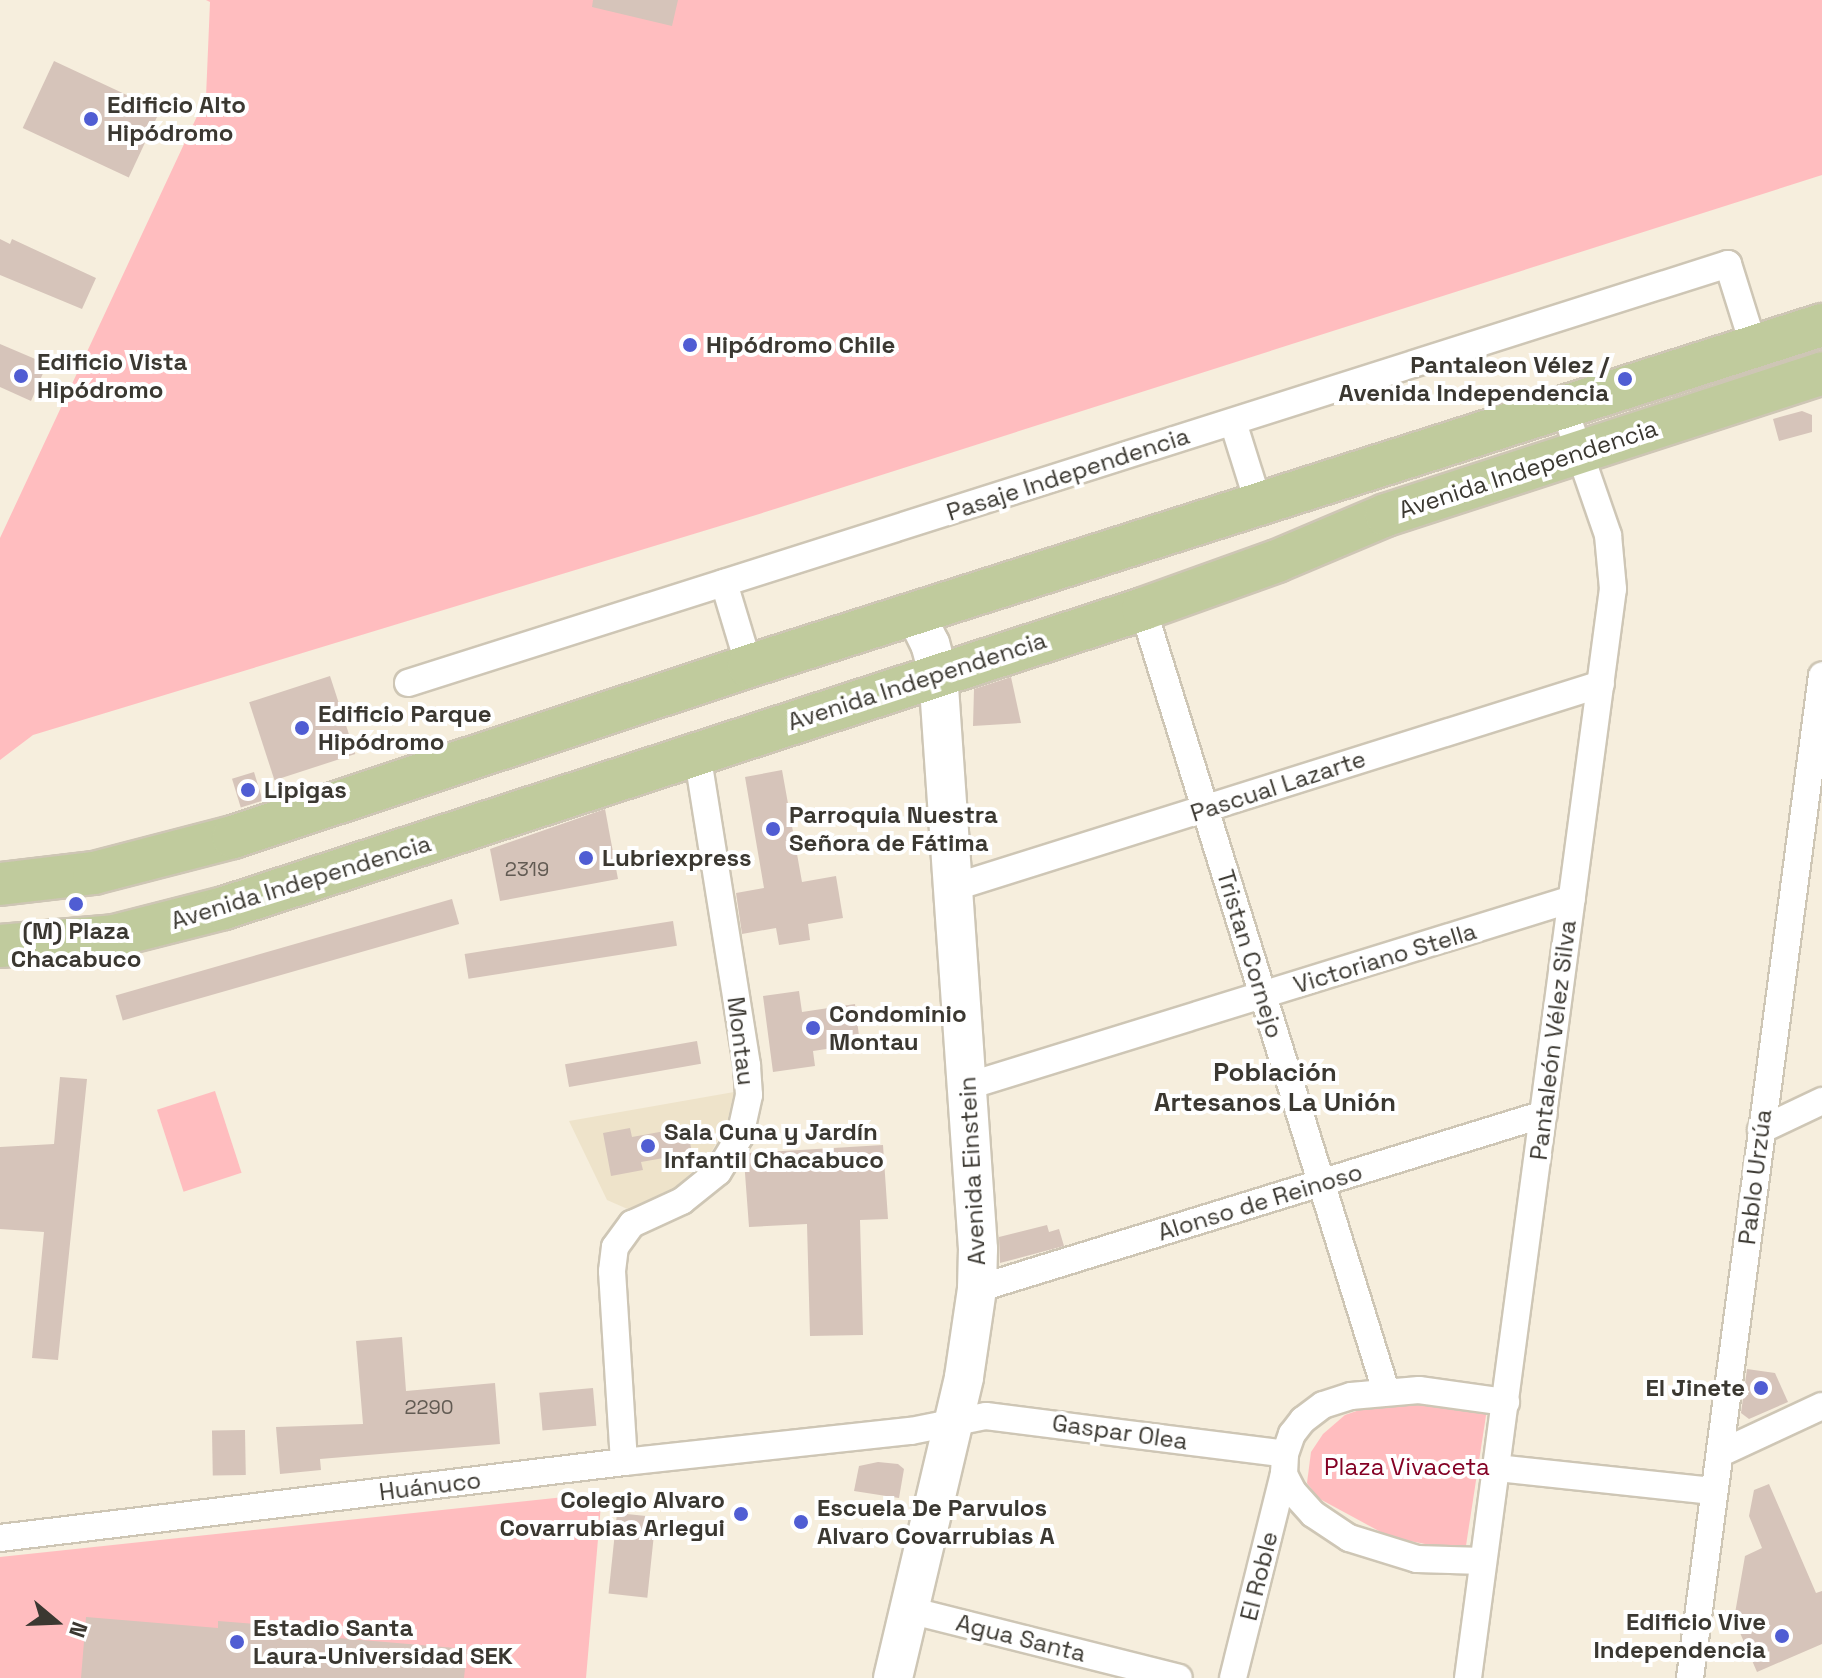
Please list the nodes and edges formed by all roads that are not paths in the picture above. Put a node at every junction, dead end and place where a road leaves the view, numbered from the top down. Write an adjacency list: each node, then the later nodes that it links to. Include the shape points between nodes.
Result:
1 (1822, 325): 2 (main road, Avenida Independencia)
2 (1754, 347): 4 (main road, Avenida Independencia); 5 (street, Pasaje Independencia, via 1728,264)
3 (1822, 373): 6 (main road, Avenida Independencia)
4 (1564, 408): 6 (street, Pantaleón Vélez Silva); 7 (main road, Avenida Independencia)
5 (1233, 422): 7 (street); 8 (street, Pasaje Independencia)
6 (1581, 452): 9 (main road, Avenida Independencia, via 1386,515); 15 (street, Pantaleón Vélez Silva, via 1608,535 1614,574)
7 (1259, 505): 10 (main road, Avenida Independencia)
8 (724, 583): 11 (street); 14 (street, Pasaje Independencia)
9 (1143, 609): 12 (main road, Avenida Independencia); 18 (street, Tristan Cornejo)
10 (915, 613): 11 (main road, Avenida Independencia); 12 (main road, Avenida Einstein)
11 (749, 666): 19 (main road, Avenida Independencia, via 178,854 94,873)
12 (938, 673): 16 (main road, Avenida Independencia); 20 (main road, Avenida Einstein)
13 (1822, 676): 17 (street, Pablo Urzúa)
14 (408, 683)
15 (1601, 684): 18 (street, Pascual Lazarte); 21 (street, Pantaleón Vélez Silva)
16 (697, 752): 22 (main road, Avenida Independencia, via 188,918 114,936); 35 (street, Montau, via 749,1095 740,1136 718,1172 682,1201 632,1224 615,1247 612,1271)
17 (1814, 798): 27 (street, Pablo Urzúa)
18 (1205, 810): 20 (street, Pascual Lazarte); 23 (street, Tristan Cornejo)
19 (0, 884)
20 (955, 887): 24 (main road, Avenida Einstein)
21 (1572, 899): 23 (street, Victoriano Stella); 26 (street, Pantaleón Vélez Silva)
22 (0, 946)
23 (1263, 996): 24 (street, Victoriano Stella); 28 (street, Tristan Cornejo)
24 (968, 1086): 29 (main road, Avenida Einstein)
25 (1822, 1101): 27 (street)
26 (1544, 1114): 28 (street, Alonso de Reinoso); 31 (street, Pantaleón Vélez Silva)
27 (1761, 1130): 34 (street, Pablo Urzúa)
28 (1322, 1184): 29 (street, Alonso de Reinoso); 30 (street, Tristan Cornejo)
29 (977, 1289): 33 (main road, Avenida Einstein)
30 (1386, 1391): 31 (street, via 1419,1390); 36 (street, via 1323,1405 1297,1426)
31 (1506, 1402): 37 (street, Pantaleón Vélez Silva)
32 (1822, 1406): 34 (street)
33 (955, 1422): 35 (street, Huánuco); 36 (street, Gaspar Olea, via 994,1416); 41 (main road, Avenida Einstein)
34 (1721, 1453): 38 (street, Pablo Urzúa)
35 (624, 1462): 39 (street, Huánuco)
36 (1285, 1464): 40 (street, via 1293,1492 1306,1507 1355,1541 1417,1559); 44 (street, El Roble)
37 (1497, 1468): 38 (street); 40 (street, Pantaleón Vélez Silva)
38 (1714, 1491): 46 (street, Pablo Urzúa)
39 (0, 1538)
40 (1483, 1561): 45 (street, Pantaleón Vélez Silva)
41 (909, 1610): 42 (main road, Avenida Einstein); 43 (street, Agua Santa)
42 (893, 1678)
43 (1179, 1678)
44 (1233, 1678)
45 (1468, 1678)
46 (1690, 1678)

